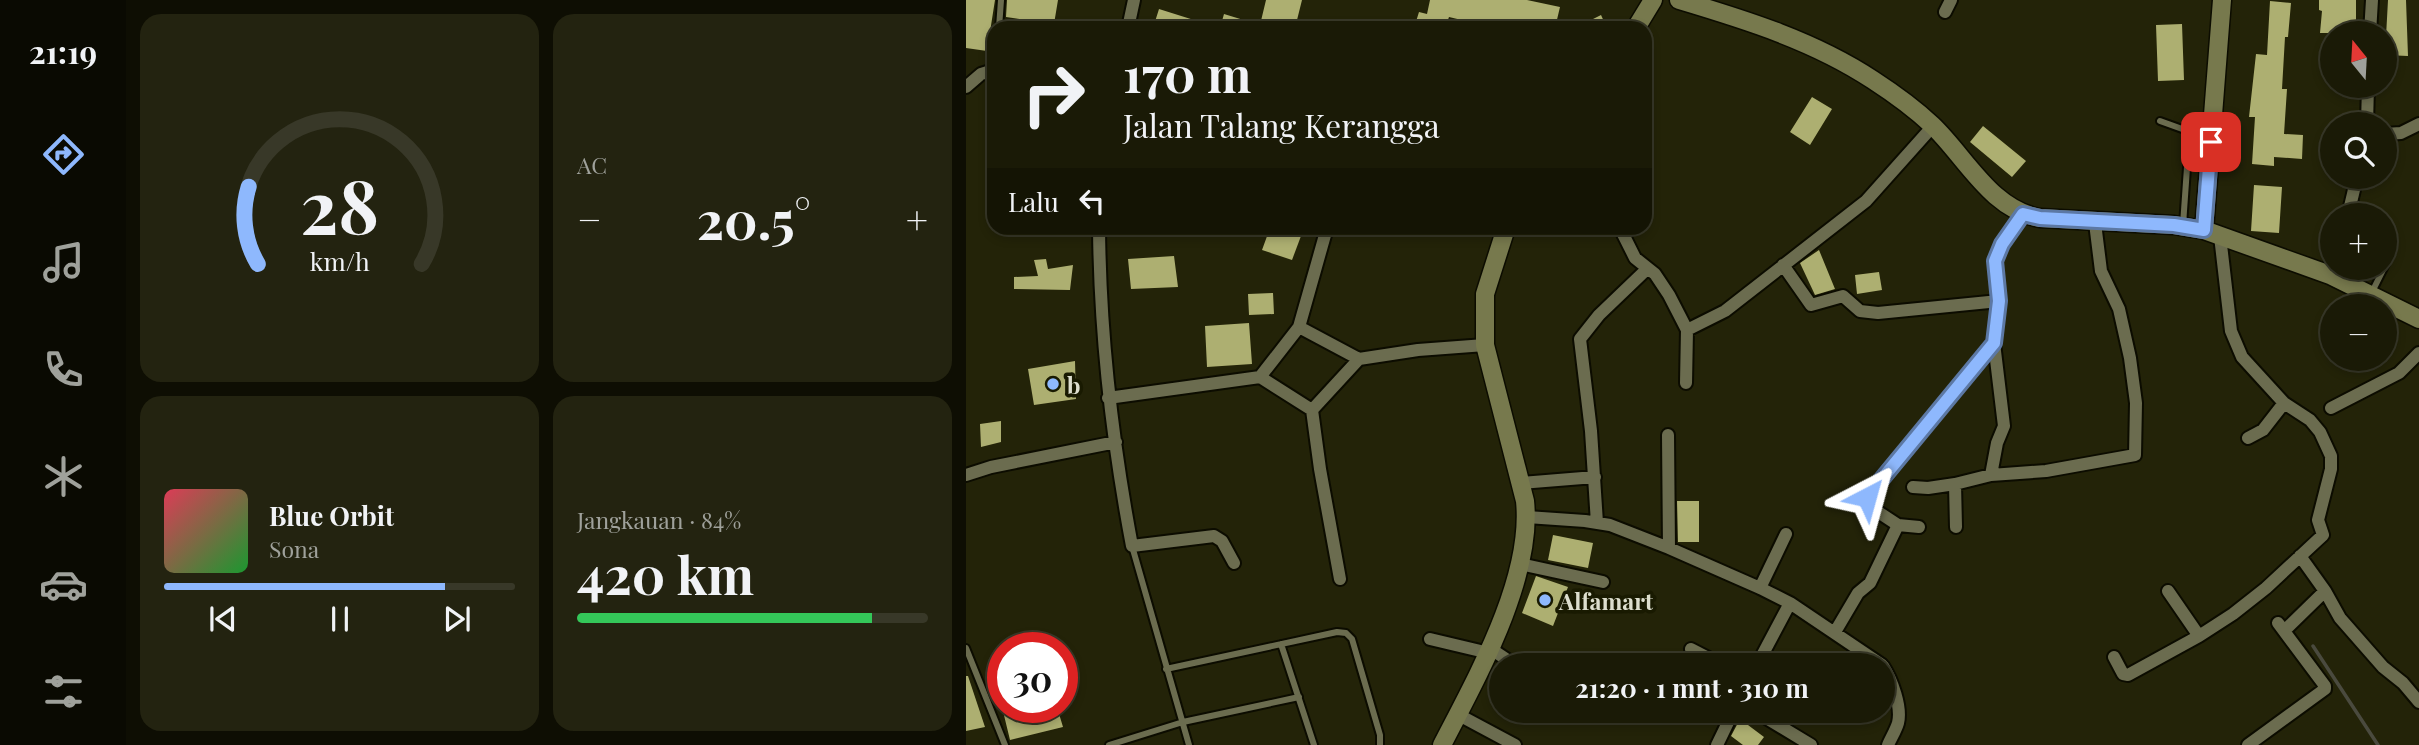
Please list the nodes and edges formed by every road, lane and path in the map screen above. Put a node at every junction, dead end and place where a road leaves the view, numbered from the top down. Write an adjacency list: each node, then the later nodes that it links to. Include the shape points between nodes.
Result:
1 (1001, 0): 7 (lane)
2 (1134, 0): 8 (street)
3 (1653, 0): 9 (street)
4 (1679, 0): 15 (street, via 1750,21 1826,53 1873,80)
5 (2222, 0): 18 (street)
6 (2372, 0): 10 (street)
7 (1000, 21)
8 (1130, 21)
9 (1640, 21)
10 (2371, 21)
11 (987, 72): 12 (street)
12 (966, 87)
13 (2160, 121): 17 (lane, via 2185,130)
14 (2419, 124): 16 (street)
15 (1933, 126): 19 (street, via 1998,198); 27 (street, via 1866,201)
16 (2397, 133)
17 (2189, 139): 18 (lane); 21 (lane)
18 (2211, 142): 22 (street)
19 (2023, 214): 20 (street); 33 (street, via 1995,261)
20 (2095, 223): 21 (street); 52 (street, via 2101,271 2119,309 2130,358 2136,453 2084,466)
21 (2183, 227): 22 (street)
22 (2212, 233): 28 (street); 45 (street, via 2233,339 2253,372)
23 (1099, 235): 44 (street)
24 (1322, 235): 36 (street)
25 (1504, 235): 39 (street, via 1485,293)
26 (1624, 235): 29 (street, via 1635,258)
27 (1783, 265): 33 (street, via 1811,305 1843,296 1860,311 1878,313); 37 (street, via 1725,311)
28 (2320, 267)
29 (1647, 269): 37 (street, via 1670,295); 53 (street, via 1580,339)
30 (2347, 280): 32 (street)
31 (2378, 280): 32 (lane)
32 (2371, 294)
33 (1999, 301): 38 (street)
34 (2397, 308): 35 (street)
35 (2419, 320)
36 (1299, 327): 41 (street); 42 (street)
37 (1688, 330): 43 (street)
38 (1994, 343): 52 (street, via 2004,426); 59 (street, via 1865,499)
39 (1485, 345): 41 (street); 54 (street)
40 (2419, 353): 46 (street, via 2399,373)
41 (1359, 359): 47 (street)
42 (1259, 377): 44 (street); 47 (street)
43 (1686, 383)
44 (1108, 398): 50 (street)
45 (2284, 403): 49 (street, via 2263,430); 65 (street, via 2310,420 2332,456 2318,520 2323,535)
46 (2331, 408)
47 (1312, 410): 68 (street)
48 (1668, 435): 64 (street)
49 (2248, 438)
50 (1116, 442): 51 (street); 63 (street)
51 (966, 475)
52 (1991, 475): 55 (street)
53 (1594, 477): 54 (street); 58 (street)
54 (1522, 483): 57 (street)
55 (1955, 484): 56 (street); 61 (street)
56 (1913, 487)
57 (1527, 517): 58 (street); 67 (street)
58 (1597, 523): 64 (street)
59 (1898, 525): 60 (street); 74 (street, via 1870,583 1858,593)
60 (1919, 527)
61 (1956, 527)
62 (1786, 534): 70 (street)
63 (1132, 546): 66 (street, via 1214,536); 86 (lane)
64 (1669, 548): 70 (street)
65 (2300, 556): 72 (street); 75 (street)
66 (1234, 563)
67 (1520, 564): 69 (street); 80 (street)
68 (1340, 579)
69 (1603, 582)
70 (1760, 588): 73 (street)
71 (2168, 591): 75 (street)
72 (2325, 591): 91 (street, via 2340,618); 106 (street, via 2286,626 2325,689)
73 (1790, 603): 74 (street); 83 (street)
74 (1835, 632): 84 (street)
75 (2199, 636): 85 (street, via 2128,676)
76 (1430, 639): 80 (street)
77 (1280, 644): 86 (lane); 89 (lane); 101 (lane, via 1337,632 1349,635)
78 (966, 648): 87 (lane)
79 (1691, 649): 82 (street)
80 (1490, 651): 81 (street); 92 (street)
81 (1494, 653)
82 (1699, 653)
83 (1764, 653)
84 (1864, 653)
85 (2114, 657)
86 (1166, 669): 93 (lane)
87 (974, 671): 88 (lane); 98 (lane)
88 (966, 675)
89 (1299, 697): 93 (lane); 100 (lane)
90 (1895, 698): 105 (street, via 1898,723)
91 (2419, 702)
92 (1457, 714): 102 (street); 103 (street)
93 (1183, 722): 96 (lane); 99 (lane)
94 (1728, 723): 104 (street)
95 (1774, 723): 97 (street)
96 (1114, 744)
97 (1808, 744)
98 (1005, 745)
99 (1189, 745)
100 (1314, 745)
101 (1380, 745)
102 (1442, 745)
103 (1515, 745)
104 (1717, 745)
105 (1888, 745)
106 (2248, 745)

